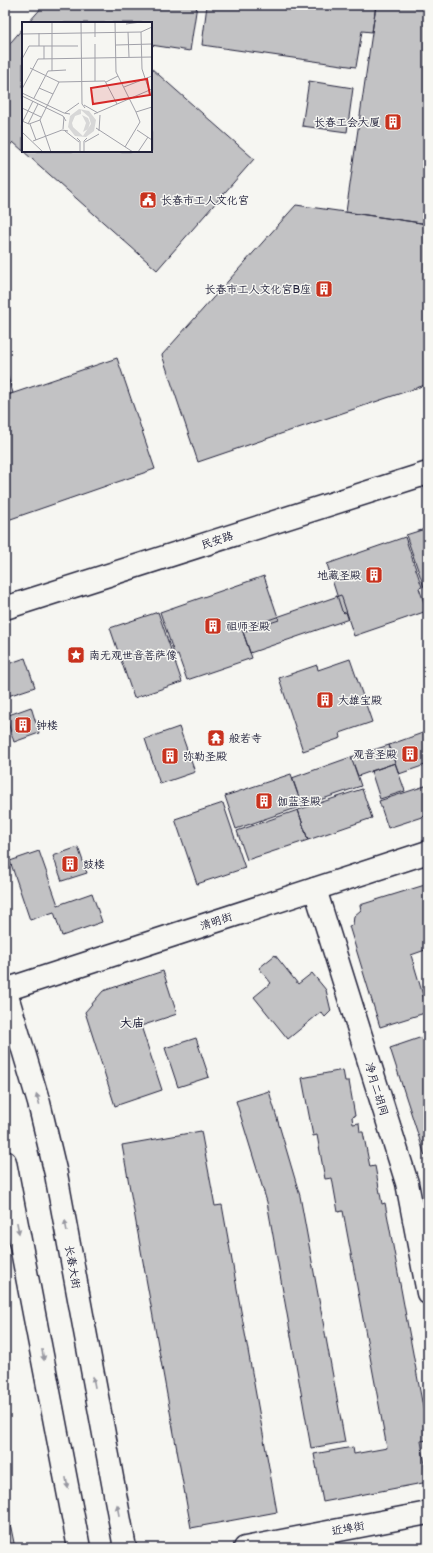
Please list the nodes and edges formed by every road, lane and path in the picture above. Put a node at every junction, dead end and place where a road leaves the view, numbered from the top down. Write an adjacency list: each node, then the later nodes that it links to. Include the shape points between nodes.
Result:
1 (428, 473): 2 (street, 民安路)
2 (5, 608)
3 (428, 852): 4 (street, 清明街)
4 (315, 889): 5 (street, 清明街); 7 (street, 净月二胡同, via 407,1183)
5 (5, 990): 10 (street, 长春大街, one-way to 5, via 56,1174 39,1103)
6 (5, 1162): 9 (street, one-way to 9)
7 (428, 1293)
8 (428, 1513): 11 (street, 近埠街)
9 (79, 1548)
10 (125, 1548)
11 (245, 1548)

